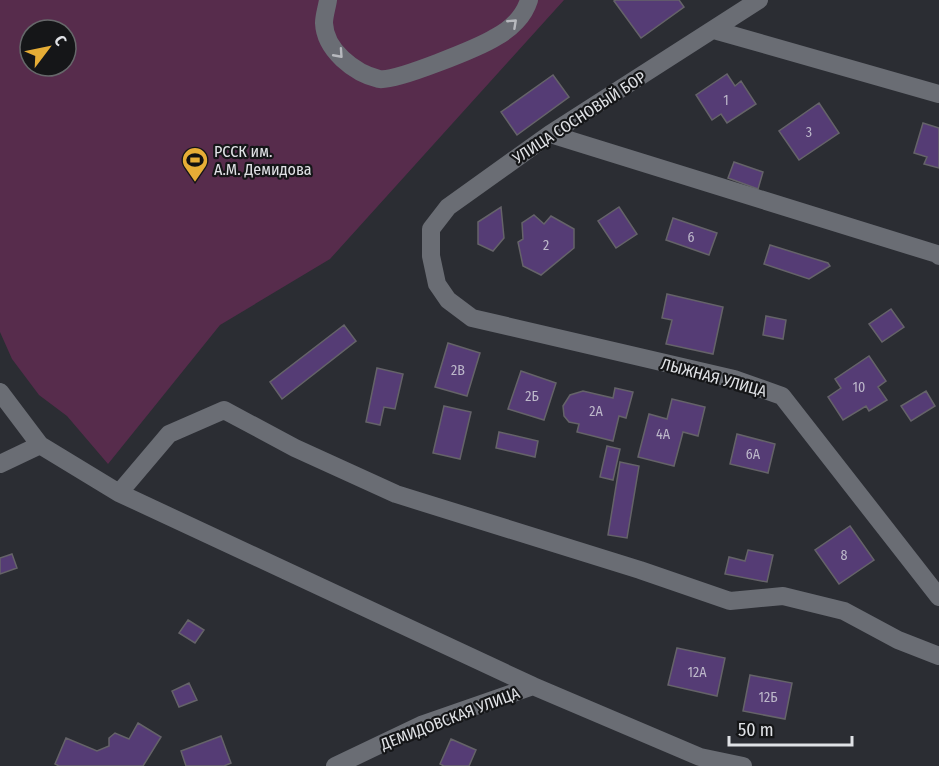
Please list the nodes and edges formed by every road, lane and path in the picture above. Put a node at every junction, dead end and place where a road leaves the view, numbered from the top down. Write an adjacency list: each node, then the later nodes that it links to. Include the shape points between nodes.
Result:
1 (328, 0): 2 (street, one-way to 2, via 324,23 329,42 349,64 381,79 406,75 496,37 518,21)
2 (529, 0)
3 (759, 0): 4 (street, УЛИЦА СОСНОВЫЙ БОР)
4 (714, 30): 5 (street); 6 (street, УЛИЦА СОСНОВЫЙ БОР)
5 (939, 94)
6 (550, 134): 7 (street, УЛИЦА СОСНОВЫЙ БОР, via 448,207 431,229); 8 (street)
7 (431, 256): 13 (street, ЛЫЖНАЯ УЛИЦА, via 437,284 448,300 472,318 734,379 782,396)
8 (939, 256)
9 (0, 392): 10 (street)
10 (40, 446): 11 (street); 12 (street)
11 (0, 464)
12 (119, 493): 14 (street, via 169,434 224,410 396,494 730,601 783,596 844,611 898,640); 15 (street)
13 (939, 598)
14 (939, 656)
15 (532, 686): 16 (street, ДЕМИДОВСКАЯ УЛИЦА, via 421,725); 17 (street, via 700,757)
16 (335, 766)
17 (743, 766)

